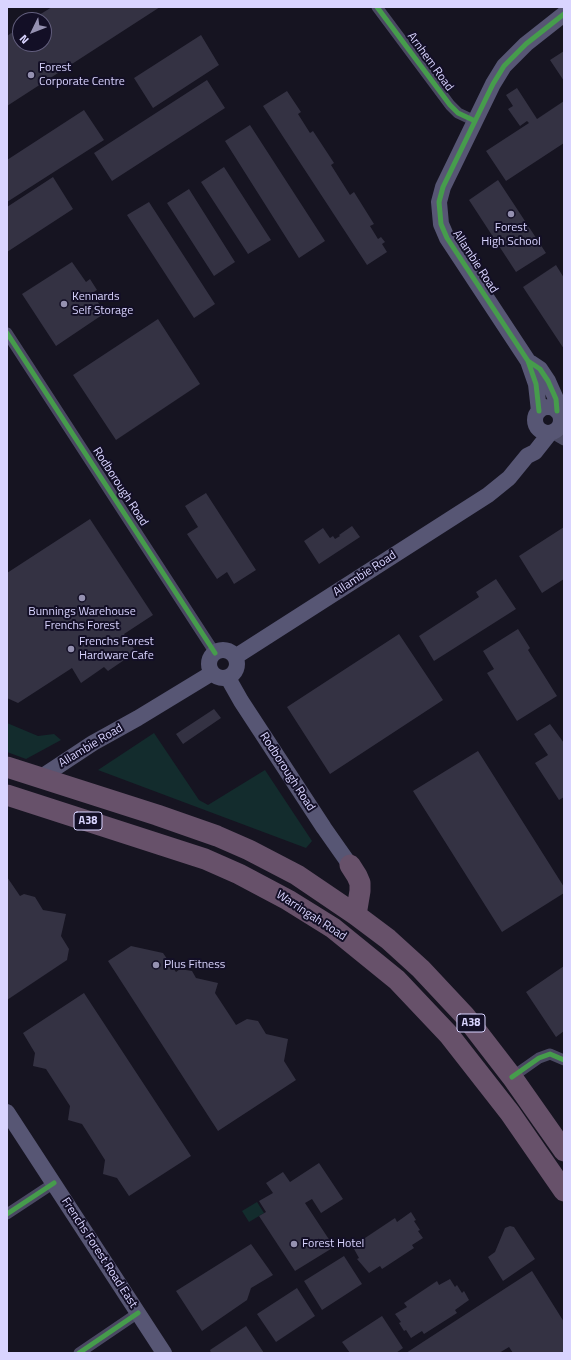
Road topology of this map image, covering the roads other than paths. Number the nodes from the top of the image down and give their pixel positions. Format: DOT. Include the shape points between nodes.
graph roads {
  1 [pos="377,7"];
  2 [pos="564,14"];
  3 [pos="475,121"];
  4 [pos="7,333"];
  5 [pos="528,361"];
  6 [pos="560,414"];
  7 [pos="548,429"];
  8 [pos="215,653"];
  9 [pos="235,657"];
  10 [pos="212,673"];
  11 [pos="228,678"];
  12 [pos="7,767"];
  13 [pos="40,778"];
  14 [pos="8,799"];
  15 [pos="350,865"];
  16 [pos="356,915"];
  17 [pos="564,1060"];
  18 [pos="512,1077"];
  19 [pos="7,1112"];
  20 [pos="564,1151"];
  21 [pos="54,1183"];
  22 [pos="564,1191"];
  23 [pos="7,1214"];
  24 [pos="138,1313"];
  25 [pos="79,1353"];
  26 [pos="164,1353"];
  1 -- 3 [label="street, Arnhem Road" via="450,105 458,113"];
  2 -- 3 [label="main road, Allambie Road" via="510,59 499,74"];
  3 -- 5 [label="main road, Allambie Road" via="440,193 441,224 447,238"];
  4 -- 8 [label="street, Rodborough Road"];
  5 -- 6 [label="main road, Allambie Road" via="540,369 548,381"];
  5 -- 7 [label="main road, Allambie Road"];
  6 -- 7 [label="main road" via="560,426"];
  6 -- 7 [label="main road" via="546,407"];
  7 -- 9 [label="main road, Allambie Road" via="535,452 527,456 509,478 488,495"];
  8 -- 9 [label="main road" via="228,651"];
  8 -- 10 [label="main road" via="209,664"];
  9 -- 11 [label="main road" via="236,669"];
  10 -- 11 [label="main road" via="219,678"];
  10 -- 13 [label="main road, Allambie Road" via="93,743"];
  11 -- 15 [label="main road, Rodborough Road"];
  12 -- 13 [label="highway, A38"];
  13 -- 14 [label="highway, Allambie Road"];
  13 -- 16 [label="highway, A38" via="158,815 249,850 297,875"];
  14 -- 22 [label="highway, Warringah Road / A38" via="205,859 288,900 333,928 397,980 449,1035 510,1112"];
  15 -- 16 [label="highway" via="360,883"];
  16 -- 18 [label="highway, A38" via="421,969 465,1016"];
  17 -- 18 [label="street" via="550,1054 539,1058"];
  18 -- 20 [label="highway, A38"];
  19 -- 21 [label="main road, Frenchs Forest Road East"];
  21 -- 23 [label="street"];
  21 -- 24 [label="main road, Frenchs Forest Road East"];
  24 -- 25 [label="street"];
  24 -- 26 [label="main road, Frenchs Forest Road East"];
}
